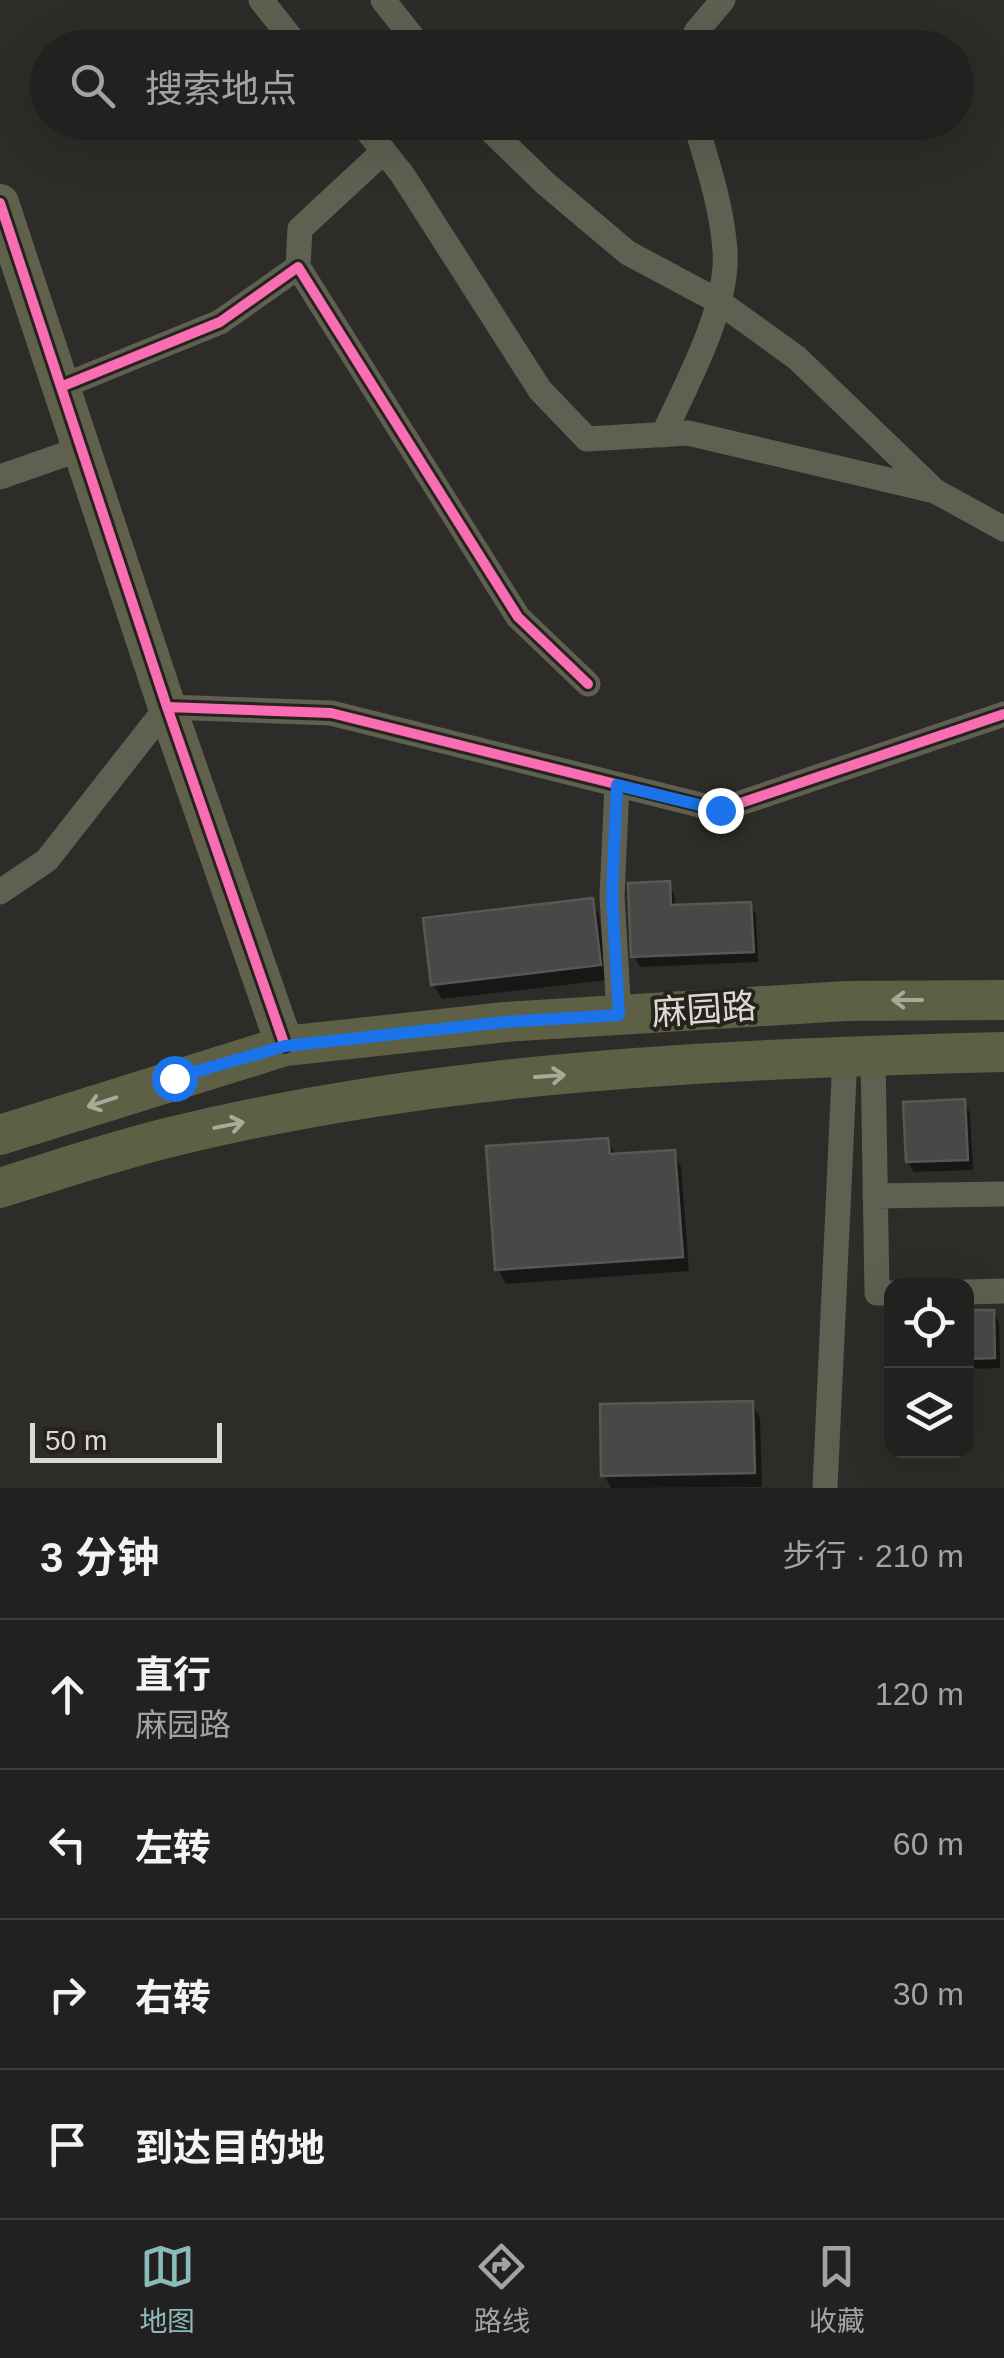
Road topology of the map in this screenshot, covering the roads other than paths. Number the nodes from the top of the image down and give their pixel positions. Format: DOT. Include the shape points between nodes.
graph roads {
  1 [pos="261,0"];
  2 [pos="383,0"];
  3 [pos="723,0"];
  4 [pos="285,30"];
  5 [pos="407,30"];
  6 [pos="698,30"];
  7 [pos="374,140"];
  8 [pos="501,140"];
  9 [pos="701,140"];
  10 [pos="384,152"];
  11 [pos="0,204"];
  12 [pos="298,268"];
  13 [pos="718,301"];
  14 [pos="63,386"];
  15 [pos="663,435"];
  16 [pos="83,448"];
  17 [pos="0,477"];
  18 [pos="935,491"];
  19 [pos="1004,529"];
  20 [pos="588,684"];
  21 [pos="167,707"];
  22 [pos="1004,714"];
  23 [pos="617,785"];
  24 [pos="0,892"];
  25 [pos="1004,1000"];
  26 [pos="619,1015"];
  27 [pos="285,1046"];
  28 [pos="1004,1052"];
  29 [pos="859,1056"];
  30 [pos="0,1136"];
  31 [pos="0,1188"];
  32 [pos="1004,1194"];
  33 [pos="876,1196"];
  34 [pos="1004,1291"];
  35 [pos="974,1292"];
  36 [pos="884,1293"];
  37 [pos="825,1488"];
  1 -- 4 [label="street"];
  2 -- 5 [label="street"];
  3 -- 6 [label="street"];
  7 -- 10 [label="street"];
  8 -- 13 [label="street" via="628,253"];
  9 -- 13 [label="street" via="726,256"];
  10 -- 12 [label="street" via="300,228"];
  10 -- 15 [label="street" via="540,390 587,439"];
  11 -- 14 [label="street"];
  12 -- 14 [label="street" via="220,322"];
  12 -- 20 [label="street" via="518,616"];
  13 -- 15 [label="street"];
  13 -- 18 [label="street" via="796,358"];
  14 -- 16 [label="street"];
  15 -- 18 [label="street" via="688,433"];
  16 -- 17 [label="street"];
  16 -- 21 [label="street"];
  18 -- 19 [label="street"];
  21 -- 23 [label="street" via="331,714"];
  21 -- 24 [label="street" via="47,860"];
  21 -- 27 [label="street"];
  22 -- 23 [label="street" via="720,810"];
  23 -- 26 [label="street" via="612,896"];
  25 -- 26 [label="main road, 麻园路, one-way" via="846,1001"];
  26 -- 27 [label="main road, 麻园路"];
  27 -- 30 [label="main road, 麻园路, one-way"];
  28 -- 29 [label="main road, 麻园路"];
  31 -- 29 [label="main road, 麻园路, one-way" via="174,1136 374,1098 504,1079"];
  29 -- 33 [label="street"];
  29 -- 37 [label="street"];
  32 -- 33 [label="street"];
  33 -- 36 [label="street" via="877,1293"];
  34 -- 35 [label="street"];
}
